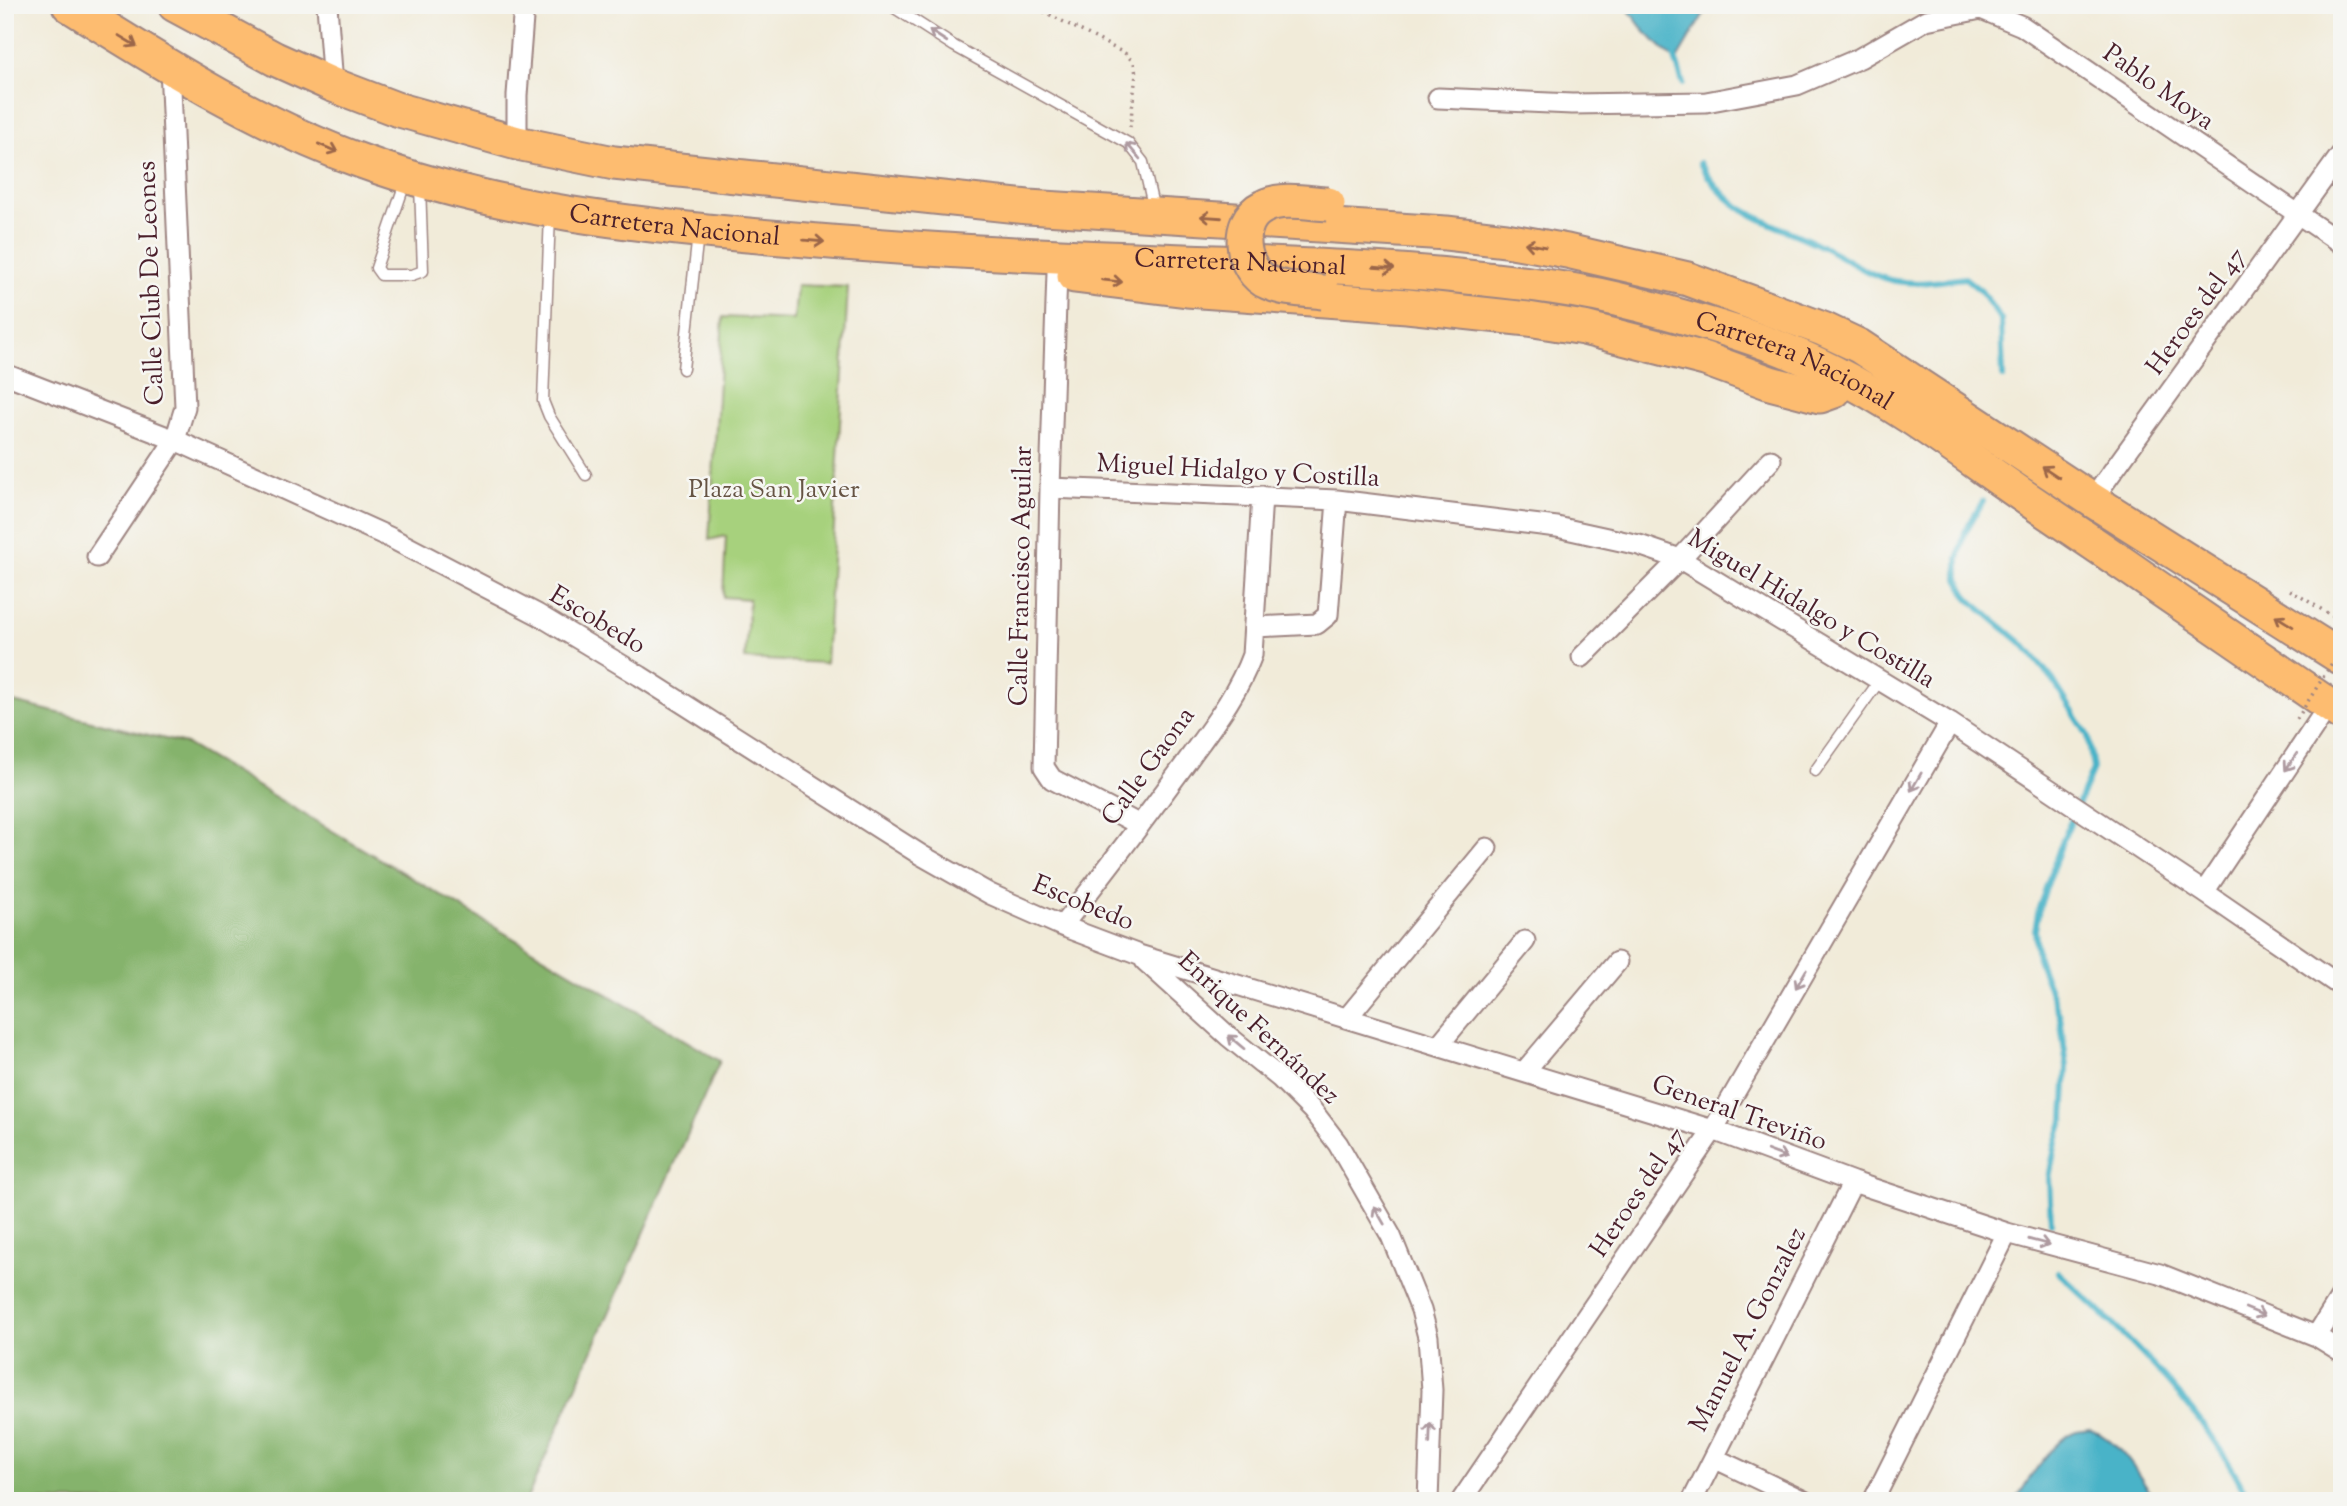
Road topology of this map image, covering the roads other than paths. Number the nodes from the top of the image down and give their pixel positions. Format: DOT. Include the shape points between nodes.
graph roads {
  1 [pos="69,5"];
  2 [pos="175,5"];
  3 [pos="327,5"];
  4 [pos="524,5"];
  5 [pos="890,5"];
  6 [pos="170,66"];
  7 [pos="333,85"];
  8 [pos="1438,98"];
  9 [pos="517,143"];
  10 [pos="2342,153"];
  11 [pos="414,179"];
  12 [pos="550,210"];
  13 [pos="1155,214"];
  14 [pos="2298,217"];
  15 [pos="699,231"];
  16 [pos="2342,244"];
  17 [pos="1024,255"];
  18 [pos="1057,272"];
  19 [pos="683,369"];
  20 [pos="5,374"];
  21 [pos="1834,391"];
  22 [pos="1886,400"];
  23 [pos="1979,423"];
  24 [pos="175,440"];
  25 [pos="1771,460"];
  26 [pos="586,475"];
  27 [pos="1050,488"];
  28 [pos="1262,496"];
  29 [pos="2092,499"];
  30 [pos="1337,500"];
  31 [pos="97,557"];
  32 [pos="1680,559"];
  33 [pos="1255,627"];
  34 [pos="1582,657"];
  35 [pos="2342,658"];
  36 [pos="1880,680"];
  37 [pos="2335,709"];
  38 [pos="1950,723"];
  39 [pos="1815,771"];
  40 [pos="1140,825"];
  41 [pos="1487,848"];
  42 [pos="2204,892"];
  43 [pos="1062,926"];
  44 [pos="1525,941"];
  45 [pos="1139,956"];
  46 [pos="1617,962"];
  47 [pos="2342,987"];
  48 [pos="1347,1018"];
  49 [pos="1438,1046"];
  50 [pos="1524,1072"];
  51 [pos="1713,1130"];
  52 [pos="1853,1182"];
  53 [pos="2007,1233"];
  54 [pos="2342,1295"];
  55 [pos="2316,1336"];
  56 [pos="2342,1352"];
  57 [pos="1714,1458"];
  58 [pos="1428,1501"];
  59 [pos="1461,1501"];
  60 [pos="1692,1501"];
  61 [pos="1804,1501"];
  62 [pos="1873,1501"];
  1 -- 6 [label="highway, Carretera Nacional, one-way"];
  2 -- 7 [label="highway, Carretera Nacional"];
  3 -- 7 [label="street"];
  4 -- 9 [label="street"];
  13 -- 5 [label="lane, one-way" via="1143,162 1128,143"];
  6 -- 11 [label="highway, Carretera Nacional, one-way" via="312,141"];
  6 -- 24 [label="street, Calle Club De Leones" via="186,392"];
  7 -- 9 [label="highway, Carretera Nacional" via="407,113"];
  8 -- 14 [label="street, Pablo Moya" via="1572,104 1706,102 1797,85 1860,58 1926,20 1981,9 2022,26"];
  9 -- 13 [label="highway, Carretera Nacional" via="704,175 1028,207"];
  10 -- 14 [label="street, Heroes del 47"];
  11 -- 11 [label="lane" via="423,271 381,275 376,268"];
  11 -- 12 [label="highway, Carretera Nacional"];
  12 -- 15 [label="highway, Carretera Nacional"];
  12 -- 26 [label="lane" via="543,401"];
  23 -- 13 [label="highway, Carretera Nacional, one-way" via="1859,346 1688,279 1567,251 1446,233"];
  14 -- 16 [label="street, Pablo Moya"];
  14 -- 29 [label="street, Heroes del 47"];
  15 -- 17 [label="highway, Carretera Nacional, one-way"];
  15 -- 19 [label="lane"];
  17 -- 18 [label="highway"];
  17 -- 22 [label="highway, Carretera Nacional, one-way" via="1385,268 1561,288 1728,330 1830,370"];
  18 -- 21 [label="highway, one-way" via="1187,290 1528,319 1584,328 1705,359 1820,396"];
  18 -- 27 [label="street, Calle Francisco Aguilar"];
  20 -- 24 [label="street, Escobedo"];
  21 -- 22 [label="highway"];
  21 -- 23 [label="highway, bridge" via="1694,345 1563,312 1434,296 1283,287 1251,270 1245,230 1253,214 1281,201 1474,214 1544,224 1654,250 1732,272 1869,330 1959,388"];
  22 -- 37 [label="highway, Carretera Nacional"];
  29 -- 23 [label="highway, Carretera Nacional, one-way"];
  24 -- 31 [label="street, Calle Club De Leones"];
  24 -- 43 [label="street, Escobedo" via="389,537 537,614 921,855 990,894"];
  25 -- 32 [label="street"];
  27 -- 28 [label="street, Miguel Hidalgo y Costilla"];
  27 -- 40 [label="street, Calle Francisco Aguilar" via="1045,766 1052,779"];
  28 -- 30 [label="street, Miguel Hidalgo y Costilla"];
  28 -- 33 [label="street, Calle Gaona"];
  35 -- 29 [label="highway, Carretera Nacional, one-way"];
  30 -- 32 [label="street, Miguel Hidalgo y Costilla" via="1557,527"];
  30 -- 33 [label="street" via="1328,615 1317,624"];
  32 -- 34 [label="street"];
  32 -- 36 [label="street, Miguel Hidalgo y Costilla"];
  33 -- 40 [label="street, Calle Gaona" via="1252,655 1230,702"];
  36 -- 38 [label="street, Miguel Hidalgo y Costilla"];
  36 -- 39 [label="lane"];
  37 -- 42 [label="street, one-way"];
  38 -- 42 [label="street, Miguel Hidalgo y Costilla"];
  38 -- 51 [label="street, Heroes del 47, one-way"];
  40 -- 43 [label="street, Calle Gaona"];
  41 -- 48 [label="street"];
  42 -- 47 [label="street, Miguel Hidalgo y Costilla"];
  43 -- 45 [label="street, Escobedo"];
  44 -- 49 [label="street"];
  45 -- 48 [label="street, General Treviño"];
  58 -- 45 [label="street, Enrique Fernández, one-way" via="1429,1349 1421,1310 1391,1236 1338,1144 1312,1110"];
  46 -- 50 [label="street"];
  48 -- 49 [label="street, General Treviño"];
  49 -- 50 [label="street, General Treviño"];
  50 -- 51 [label="street, General Treviño"];
  51 -- 52 [label="street, General Treviño, one-way"];
  51 -- 59 [label="street, Heroes del 47"];
  52 -- 53 [label="street, General Treviño"];
  52 -- 57 [label="street, Manuel A. Gonzalez"];
  53 -- 55 [label="street, General Treviño, one-way" via="2160,1274"];
  53 -- 62 [label="street"];
  54 -- 55 [label="street"];
  55 -- 56 [label="street, General Treviño"];
  57 -- 60 [label="street, Manuel A. Gonzalez"];
  57 -- 61 [label="street"];
}
